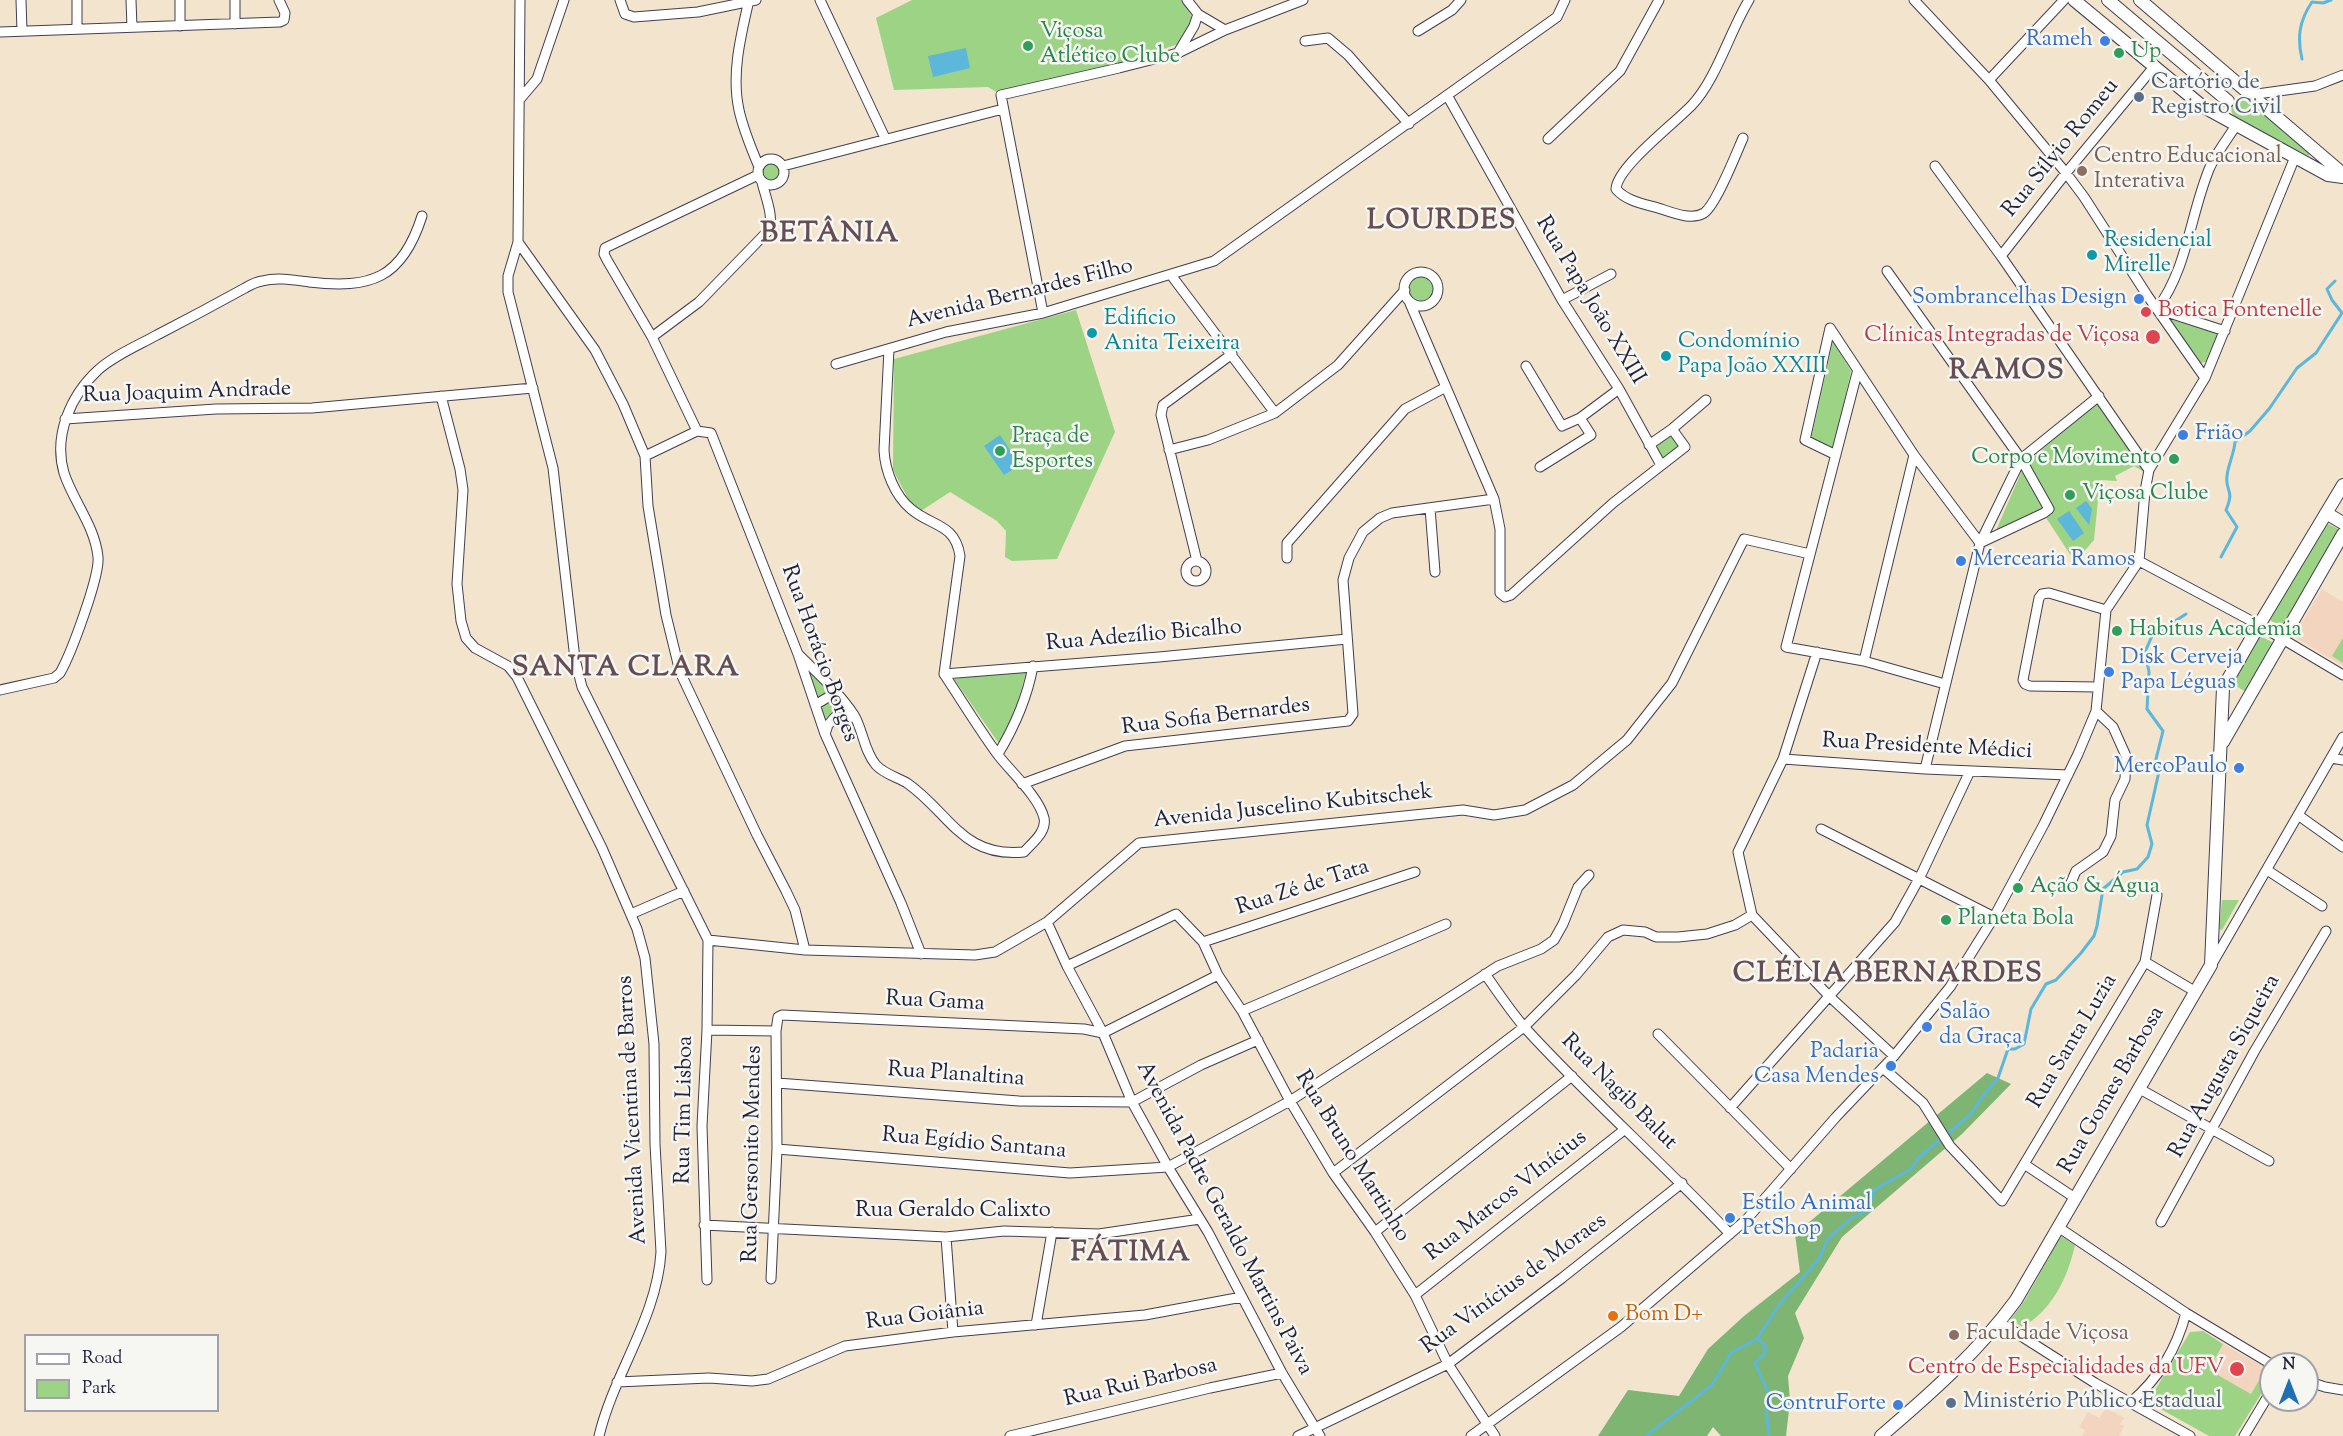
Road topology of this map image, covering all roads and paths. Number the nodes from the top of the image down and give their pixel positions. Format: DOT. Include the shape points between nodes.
graph roads {
  1 [pos="21,0"];
  2 [pos="77,0"];
  3 [pos="131,0"];
  4 [pos="180,0"];
  5 [pos="235,0"];
  6 [pos="279,0"];
  7 [pos="520,0"];
  8 [pos="564,0"];
  9 [pos="620,0"];
  10 [pos="751,0"];
  11 [pos="820,0"];
  12 [pos="1187,0"];
  13 [pos="1303,0"];
  14 [pos="1461,0"];
  15 [pos="1565,0"];
  16 [pos="1659,0"];
  17 [pos="1749,0"];
  18 [pos="1914,0"];
  19 [pos="2064,0"];
  20 [pos="2074,0"];
  21 [pos="2108,0"];
  22 [pos="2145,2"];
  23 [pos="1198,14"];
  24 [pos="236,24"];
  25 [pos="180,26"];
  26 [pos="132,27"];
  27 [pos="77,29"];
  28 [pos="1225,30"];
  29 [pos="22,31"];
  30 [pos="0,32"];
  31 [pos="1418,32"];
  32 [pos="1305,41"];
  33 [pos="1178,53"];
  34 [pos="2154,68"];
  35 [pos="2343,75"];
  36 [pos="1989,80"];
  37 [pos="1447,95"];
  38 [pos="2250,95"];
  39 [pos="520,99"];
  40 [pos="2228,101"];
  41 [pos="1003,109"];
  42 [pos="2234,122"];
  43 [pos="1409,124"];
  44 [pos="885,138"];
  45 [pos="1743,138"];
  46 [pos="1548,139"];
  47 [pos="2314,148"];
  48 [pos="2299,159"];
  49 [pos="783,166"];
  50 [pos="1935,166"];
  51 [pos="2066,173"];
  52 [pos="760,174"];
  53 [pos="2343,175"];
  54 [pos="422,216"];
  55 [pos="518,242"];
  56 [pos="2001,256"];
  57 [pos="1887,271"];
  58 [pos="1611,274"];
  59 [pos="1171,275"];
  60 [pos="1405,290"];
  61 [pos="1562,300"];
  62 [pos="1410,301"];
  63 [pos="2157,309"];
  64 [pos="1043,313"];
  65 [pos="2225,331"];
  66 [pos="652,337"];
  67 [pos="889,349"];
  68 [pos="1232,354"];
  69 [pos="836,364"];
  70 [pos="1526,366"];
  71 [pos="1857,373"];
  72 [pos="2205,378"];
  73 [pos="1446,387"];
  74 [pos="533,388"];
  75 [pos="1619,389"];
  76 [pos="441,396"];
  77 [pos="2099,396"];
  78 [pos="1706,400"];
  79 [pos="1275,413"];
  80 [pos="1580,417"];
  81 [pos="64,419"];
  82 [pos="1672,429"];
  83 [pos="698,431"];
  84 [pos="1649,445"];
  85 [pos="1169,450"];
  86 [pos="1914,455"];
  87 [pos="645,456"];
  88 [pos="1836,456"];
  89 [pos="2021,459"];
  90 [pos="1661,465"];
  91 [pos="1540,467"];
  92 [pos="2150,470"];
  93 [pos="2343,484"];
  94 [pos="1494,499"];
  95 [pos="1430,508"];
  96 [pos="2326,513"];
  97 [pos="2343,523"];
  98 [pos="2343,534"];
  99 [pos="1980,543"];
  100 [pos="1810,554"];
  101 [pos="1287,558"];
  102 [pos="1197,561"];
  103 [pos="2139,561"];
  104 [pos="1435,572"];
  105 [pos="2106,610"];
  106 [pos="2259,624"];
  107 [pos="1347,639"];
  108 [pos="2282,640"];
  109 [pos="1817,652"];
  110 [pos="798,654"];
  111 [pos="1864,661"];
  112 [pos="1033,666"];
  113 [pos="944,674"];
  114 [pos="2343,675"];
  115 [pos="1946,684"];
  116 [pos="2098,687"];
  117 [pos="2223,688"];
  118 [pos="0,690"];
  119 [pos="835,693"];
  120 [pos="2247,700"];
  121 [pos="815,705"];
  122 [pos="2096,711"];
  123 [pos="855,717"];
  124 [pos="825,734"];
  125 [pos="2343,737"];
  126 [pos="2222,742"];
  127 [pos="998,754"];
  128 [pos="2331,758"];
  129 [pos="1783,759"];
  130 [pos="2343,760"];
  131 [pos="1925,769"];
  132 [pos="1970,771"];
  133 [pos="2068,775"];
  134 [pos="1023,784"];
  135 [pos="2298,815"];
  136 [pos="1821,829"];
  137 [pos="2343,848"];
  138 [pos="2267,870"];
  139 [pos="1415,872"];
  140 [pos="1589,875"];
  141 [pos="1920,877"];
  142 [pos="2070,885"];
  143 [pos="684,891"];
  144 [pos="2157,895"];
  145 [pos="2322,906"];
  146 [pos="631,914"];
  147 [pos="1752,915"];
  148 [pos="1995,917"];
  149 [pos="1047,922"];
  150 [pos="1446,924"];
  151 [pos="2326,931"];
  152 [pos="708,940"];
  153 [pos="1203,942"];
  154 [pos="805,950"];
  155 [pos="921,954"];
  156 [pos="2145,962"];
  157 [pos="2211,965"];
  158 [pos="1067,966"];
  159 [pos="1485,974"];
  160 [pos="1218,975"];
  161 [pos="2196,992"];
  162 [pos="1830,997"];
  163 [pos="1242,1011"];
  164 [pos="1524,1027"];
  165 [pos="707,1030"];
  166 [pos="776,1031"];
  167 [pos="1103,1033"];
  168 [pos="1658,1034"];
  169 [pos="1258,1040"];
  170 [pos="1894,1056"];
  171 [pos="1883,1068"];
  172 [pos="1572,1076"];
  173 [pos="777,1083"];
  174 [pos="2138,1088"];
  175 [pos="1290,1101"];
  176 [pos="1132,1102"];
  177 [pos="1730,1108"];
  178 [pos="1624,1130"];
  179 [pos="2213,1130"];
  180 [pos="777,1149"];
  181 [pos="2269,1161"];
  182 [pos="2024,1164"];
  183 [pos="1168,1167"];
  184 [pos="1791,1169"];
  185 [pos="1333,1173"];
  186 [pos="1682,1183"];
  187 [pos="2075,1198"];
  188 [pos="1200,1220"];
  189 [pos="2161,1222"];
  190 [pos="704,1225"];
  191 [pos="772,1227"];
  192 [pos="2058,1227"];
  193 [pos="1052,1232"];
  194 [pos="1375,1232"];
  195 [pos="1730,1234"];
  196 [pos="946,1237"];
  197 [pos="771,1279"];
  198 [pos="707,1280"];
  199 [pos="1415,1295"];
  200 [pos="1242,1298"];
  201 [pos="2186,1313"];
  202 [pos="2000,1322"];
  203 [pos="1036,1325"];
  204 [pos="953,1332"];
  205 [pos="2259,1357"];
  206 [pos="1448,1364"];
  207 [pos="1282,1373"];
  208 [pos="617,1382"];
  209 [pos="2319,1385"];
  210 [pos="2343,1390"];
  211 [pos="2130,1403"];
  212 [pos="2259,1411"];
  213 [pos="1488,1424"];
  214 [pos="1314,1427"];
  215 [pos="599,1436"];
  216 [pos="1010,1436"];
  217 [pos="1298,1436"];
  218 [pos="1320,1436"];
  219 [pos="1471,1436"];
  220 [pos="1495,1436"];
  221 [pos="1881,1436"];
  222 [pos="2190,1436"];
  223 [pos="2244,1436"];
  1 -- 29 [label="street"];
  2 -- 27 [label="street"];
  3 -- 26 [label="street"];
  4 -- 25 [label="street"];
  5 -- 24 [label="street"];
  6 -- 24 [label="street" via="284,20"];
  7 -- 39 [label="street"];
  8 -- 39 [label="street" via="537,79"];
  9 -- 10 [label="street" via="625,14 634,18 698,12"];
  10 -- 52 [label="street" via="736,67 736,87 738,109"];
  11 -- 44 [label="street"];
  12 -- 23 [label="street"];
  13 -- 28 [label="street"];
  14 -- 31 [label="street"];
  15 -- 37 [label="street, Avenida Bernardes Filho" via="1557,17"];
  16 -- 46 [label="street" via="1620,70"];
  17 -- 45 [label="street" via="1693,103 1616,181 1616,189 1621,195 1675,213 1703,213 1715,197"];
  18 -- 36 [label="street"];
  19 -- 36 [label="street"];
  20 -- 34 [label="street"];
  21 -- 40 [label="street"];
  22 -- 38 [label="street"];
  23 -- 28 [label="street"];
  23 -- 33 [label="street"];
  24 -- 25 [label="street"];
  25 -- 26 [label="street"];
  26 -- 27 [label="street"];
  27 -- 29 [label="street"];
  28 -- 33 [label="street"];
  29 -- 30 [label="street"];
  32 -- 43 [label="street" via="1328,38 1348,54"];
  33 -- 41 [label="street" via="1001,95"];
  34 -- 42 [label="street" via="2202,106"];
  34 -- 51 [label="street, Rua Sílvio Romeu"];
  35 -- 38 [label="street" via="2315,86"];
  36 -- 51 [label="street"];
  37 -- 43 [label="street, Avenida Bernardes Filho"];
  37 -- 61 [label="street, Rua Papa João XXIII"];
  38 -- 40 [label="street" via="2235,94"];
  38 -- 47 [label="street"];
  39 -- 55 [label="street"];
  40 -- 42 [label="street" via="2226,112"];
  41 -- 44 [label="street"];
  41 -- 64 [label="street"];
  42 -- 48 [label="street"];
  42 -- 63 [label="street" via="2211,167 2177,275"];
  43 -- 59 [label="street, Avenida Bernardes Filho" via="1214,261"];
  44 -- 49 [label="street"];
  47 -- 48 [label="street" via="2312,160"];
  47 -- 53 [label="street"];
  48 -- 53 [label="street" via="2328,175"];
  48 -- 65 [label="street"];
  49 -- 52 [label="street" via="773,159 765,161"];
  49 -- 52 [label="street" via="785,174 778,184 770,185"];
  50 -- 56 [label="street"];
  51 -- 56 [label="street, Rua Sílvio Romeu"];
  51 -- 63 [label="street"];
  52 -- 66 [label="street" via="771,225 768,231 699,302"];
  52 -- 66 [label="street" via="605,249 604,254"];
  54 -- 81 [label="street" via="407,253 371,281 352,285 263,280 245,288 98,370"];
  55 -- 74 [label="street" via="508,276 508,292"];
  55 -- 87 [label="street" via="595,350"];
  56 -- 77 [label="street"];
  57 -- 89 [label="street"];
  58 -- 61 [label="street"];
  59 -- 64 [label="street, Avenida Bernardes Filho"];
  59 -- 68 [label="street"];
  60 -- 62 [label="street"];
  60 -- 62 [label="street" via="1408,279 1417,273 1429,274 1437,282 1438,294 1431,303 1420,306"];
  60 -- 79 [label="street" via="1338,365"];
  61 -- 75 [label="street, Rua Papa João XXIII"];
  62 -- 73 [label="street"];
  63 -- 65 [label="street"];
  63 -- 72 [label="street"];
  64 -- 67 [label="street, Avenida Bernardes Filho" via="946,332"];
  65 -- 72 [label="street"];
  66 -- 83 [label="street"];
  67 -- 69 [label="street, Avenida Bernardes Filho"];
  67 -- 113 [label="street" via="885,467 911,509 950,531 958,543 960,556"];
  68 -- 79 [label="street"];
  68 -- 85 [label="street" via="1163,405 1161,414"];
  70 -- 80 [label="street" via="1562,426"];
  71 -- 86 [label="street"];
  71 -- 88 [label="street"];
  71 -- 88 [label="street" via="1830,328 1805,440"];
  72 -- 92 [label="street"];
  73 -- 94 [label="street"];
  73 -- 101 [label="street" via="1405,409 1287,543"];
  74 -- 76 [label="street, Rua Joaquim Andrade"];
  74 -- 143 [label="street" via="553,468 574,659 582,687"];
  75 -- 80 [label="street"];
  75 -- 84 [label="street, Rua Papa João XXIII"];
  76 -- 81 [label="street, Rua Joaquim Andrade" via="312,408 216,409"];
  76 -- 146 [label="street, Avenida Vicentina de Barros" via="463,490 457,585 466,638 475,648 508,666 517,677"];
  77 -- 89 [label="street"];
  77 -- 92 [label="street"];
  78 -- 82 [label="street"];
  79 -- 85 [label="street" via="1208,440"];
  80 -- 91 [label="street" via="1592,435"];
  81 -- 118 [label="street, Rua Joaquim Andrade" via="64,472 96,543 97,576 60,672 54,678"];
  82 -- 84 [label="street"];
  82 -- 90 [label="street" via="1685,447"];
  83 -- 87 [label="street"];
  83 -- 110 [label="street, Rua Horácio Borges" via="707,431 714,439"];
  84 -- 90 [label="street, Rua Papa João XXIII"];
  85 -- 102 [label="street"];
  86 -- 99 [label="street"];
  86 -- 111 [label="street"];
  87 -- 154 [label="street" via="648,506 680,672 795,910"];
  88 -- 100 [label="street"];
  89 -- 99 [label="street"];
  89 -- 99 [label="street" via="2050,510"];
  90 -- 94 [label="street" via="1504,597 1500,593 1500,529"];
  92 -- 103 [label="street"];
  93 -- 96 [label="street"];
  94 -- 95 [label="street"];
  95 -- 104 [label="street"];
  95 -- 107 [label="street" via="1392,513 1363,532 1343,580"];
  96 -- 97 [label="street"];
  96 -- 106 [label="street"];
  98 -- 108 [label="street"];
  99 -- 115 [label="street"];
  100 -- 109 [label="street" via="1786,647"];
  100 -- 149 [label="street, Avenida Juscelino Kubitschek" via="1744,539 1672,683 1627,740 1572,785 1525,810 1494,815 1462,810 1139,843"];
  103 -- 105 [label="street"];
  103 -- 106 [label="street"];
  105 -- 116 [label="street"];
  105 -- 116 [label="street" via="2042,594 2024,680 2030,686"];
  106 -- 108 [label="street"];
  106 -- 117 [label="street"];
  107 -- 112 [label="street, Rua Adezílio Bicalho"];
  107 -- 134 [label="street, Rua Sofia Bernardes" via="1353,714 1348,721 1125,746"];
  108 -- 114 [label="street"];
  108 -- 120 [label="street"];
  109 -- 111 [label="street"];
  109 -- 129 [label="street"];
  110 -- 119 [label="street"];
  110 -- 121 [label="street, Rua Horácio Borges"];
  111 -- 115 [label="street"];
  112 -- 113 [label="street, Rua Adezílio Bicalho"];
  112 -- 127 [label="street" via="1017,722"];
  113 -- 127 [label="street"];
  115 -- 131 [label="street"];
  116 -- 122 [label="street"];
  117 -- 120 [label="street"];
  117 -- 126 [label="street"];
  119 -- 121 [label="street"];
  119 -- 123 [label="street"];
  120 -- 126 [label="street"];
  121 -- 124 [label="street, Rua Horácio Borges"];
  122 -- 133 [label="street"];
  122 -- 142 [label="street" via="2114,727 2126,756 2125,779 2115,800 2111,836 2103,852 2076,871"];
  123 -- 124 [label="street" via="835,717"];
  123 -- 134 [label="street" via="881,770 907,783 960,834 986,849 1003,854 1024,852 1044,828 1044,818"];
  124 -- 155 [label="street, Rua Horácio Borges"];
  125 -- 128 [label="street, Rua Gomes Barbosa"];
  126 -- 157 [label="street"];
  127 -- 134 [label="street"];
  128 -- 130 [label="street"];
  128 -- 135 [label="street, Rua Gomes Barbosa"];
  129 -- 131 [label="street, Rua Presidente Médici"];
  129 -- 147 [label="street" via="1738,852"];
  131 -- 132 [label="street, Rua Presidente Médici"];
  132 -- 133 [label="street, Rua Presidente Médici"];
  132 -- 141 [label="street"];
  133 -- 148 [label="street"];
  135 -- 137 [label="street"];
  135 -- 138 [label="street, Rua Gomes Barbosa"];
  136 -- 141 [label="street"];
  138 -- 145 [label="street"];
  138 -- 157 [label="street, Rua Gomes Barbosa"];
  139 -- 153 [label="street, Rua Zé de Tata"];
  140 -- 159 [label="street" via="1578,887 1554,940"];
  141 -- 148 [label="street"];
  141 -- 162 [label="street" via="1895,922"];
  143 -- 146 [label="street"];
  143 -- 152 [label="street"];
  144 -- 156 [label="street, Rua Santa Luzia"];
  146 -- 208 [label="street, Avenida Vicentina de Barros" via="645,958 650,992 661,1252 655,1295"];
  147 -- 162 [label="street"];
  147 -- 164 [label="street" via="1707,934 1678,938 1623,930 1608,938"];
  148 -- 170 [label="street" via="1950,987"];
  149 -- 155 [label="street, Avenida Juscelino Kubitschek" via="995,952 975,956"];
  149 -- 158 [label="street, Avenida Padre Geraldo Martins Paiva"];
  150 -- 163 [label="street"];
  151 -- 179 [label="street, Rua Augusta Siqueira"];
  152 -- 154 [label="street, Avenida Juscelino Kubitschek"];
  152 -- 165 [label="street, Rua Tim Lisboa"];
  153 -- 158 [label="street, Rua Bruno Martinho" via="1176,914"];
  153 -- 160 [label="street, Rua Bruno Martinho"];
  154 -- 155 [label="street, Avenida Juscelino Kubitschek"];
  156 -- 161 [label="street"];
  156 -- 182 [label="street, Rua Santa Luzia"];
  157 -- 161 [label="street, Rua Gomes Barbosa"];
  158 -- 167 [label="street, Avenida Padre Geraldo Martins Paiva"];
  159 -- 164 [label="street, Rua Nagib Balut"];
  159 -- 175 [label="street"];
  160 -- 163 [label="street, Rua Bruno Martinho"];
  160 -- 167 [label="street"];
  161 -- 174 [label="street, Rua Gomes Barbosa"];
  162 -- 170 [label="street"];
  162 -- 177 [label="street"];
  163 -- 169 [label="street, Rua Bruno Martinho"];
  164 -- 172 [label="street, Rua Nagib Balut"];
  164 -- 185 [label="street"];
  165 -- 166 [label="street"];
  165 -- 190 [label="street, Rua Tim Lisboa" via="702,1126"];
  166 -- 167 [label="street, Rua Gama" via="778,1017 782,1015"];
  166 -- 173 [label="street, Rua Gersonito Mendes"];
  167 -- 176 [label="street, Avenida Padre Geraldo Martins Paiva"];
  168 -- 177 [label="street"];
  169 -- 175 [label="street, Rua Bruno Martinho"];
  169 -- 176 [label="street"];
  170 -- 171 [label="street"];
  171 -- 182 [label="street, Rua Santa Luzia" via="1923,1103 1950,1146 2002,1201"];
  171 -- 184 [label="street"];
  172 -- 178 [label="street, Rua Nagib Balut"];
  172 -- 194 [label="street"];
  173 -- 176 [label="street, Rua Planaltina" via="1019,1101"];
  173 -- 180 [label="street, Rua Gersonito Mendes"];
  174 -- 179 [label="street"];
  174 -- 187 [label="street, Rua Gomes Barbosa"];
  175 -- 183 [label="street"];
  175 -- 185 [label="street, Rua Bruno Martinho"];
  176 -- 183 [label="street, Avenida Padre Geraldo Martins Paiva"];
  177 -- 184 [label="street"];
  178 -- 186 [label="street, Rua Nagib Balut"];
  178 -- 199 [label="street, Rua Marcos VInícius"];
  179 -- 181 [label="street"];
  179 -- 189 [label="street, Rua Augusta Siqueira"];
  180 -- 183 [label="street, Rua Egídio Santana" via="1070,1173"];
  180 -- 191 [label="street, Rua Gersonito Mendes"];
  182 -- 187 [label="street"];
  183 -- 188 [label="street, Avenida Padre Geraldo Martins Paiva"];
  184 -- 195 [label="street"];
  185 -- 194 [label="street, Rua Bruno Martinho"];
  186 -- 195 [label="street, Rua Nagib Balut"];
  186 -- 206 [label="street, Rua Vinícius de Moraes"];
  187 -- 192 [label="street, Rua Gomes Barbosa"];
  188 -- 193 [label="street, Rua Geraldo Calixto" via="1100,1234"];
  188 -- 200 [label="street, Avenida Padre Geraldo Martins Paiva"];
  190 -- 191 [label="street, Rua Geraldo Calixto"];
  190 -- 198 [label="street, Rua Tim Lisboa"];
  191 -- 196 [label="street, Rua Geraldo Calixto"];
  191 -- 197 [label="street, Rua Gersonito Mendes"];
  192 -- 201 [label="street"];
  192 -- 202 [label="street, Rua Gomes Barbosa"];
  193 -- 196 [label="street, Rua Geraldo Calixto" via="1004,1231"];
  193 -- 203 [label="street"];
  194 -- 199 [label="street, Rua Bruno Martinho"];
  195 -- 213 [label="street" via="1621,1327"];
  196 -- 204 [label="street"];
  199 -- 206 [label="street, Rua Bruno Martinho"];
  200 -- 203 [label="street, Rua Goiânia" via="1145,1315"];
  200 -- 207 [label="street, Avenida Padre Geraldo Martins Paiva"];
  201 -- 205 [label="street"];
  201 -- 211 [label="street" via="2166,1365"];
  202 -- 211 [label="street"];
  202 -- 221 [label="street, Rua Gomes Barbosa"];
  203 -- 204 [label="street, Rua Goiânia"];
  204 -- 208 [label="street, Rua Goiânia" via="845,1346 768,1379"];
  206 -- 213 [label="street, Rua Bruno Martinho"];
  206 -- 214 [label="street, Rua Vinícius de Moraes"];
  207 -- 214 [label="street, Avenida Padre Geraldo Martins Paiva"];
  207 -- 216 [label="street, Rua Rui Barbosa"];
  208 -- 215 [label="street, Avenida Vicentina de Barros"];
  209 -- 210 [label="street"];
  211 -- 222 [label="street"];
  212 -- 223 [label="street"];
  213 -- 219 [label="street"];
  213 -- 220 [label="street, Rua Bruno Martinho"];
  214 -- 217 [label="street, Rua Vinícius de Moraes"];
  214 -- 218 [label="street, Avenida Padre Geraldo Martins Paiva"];
}
